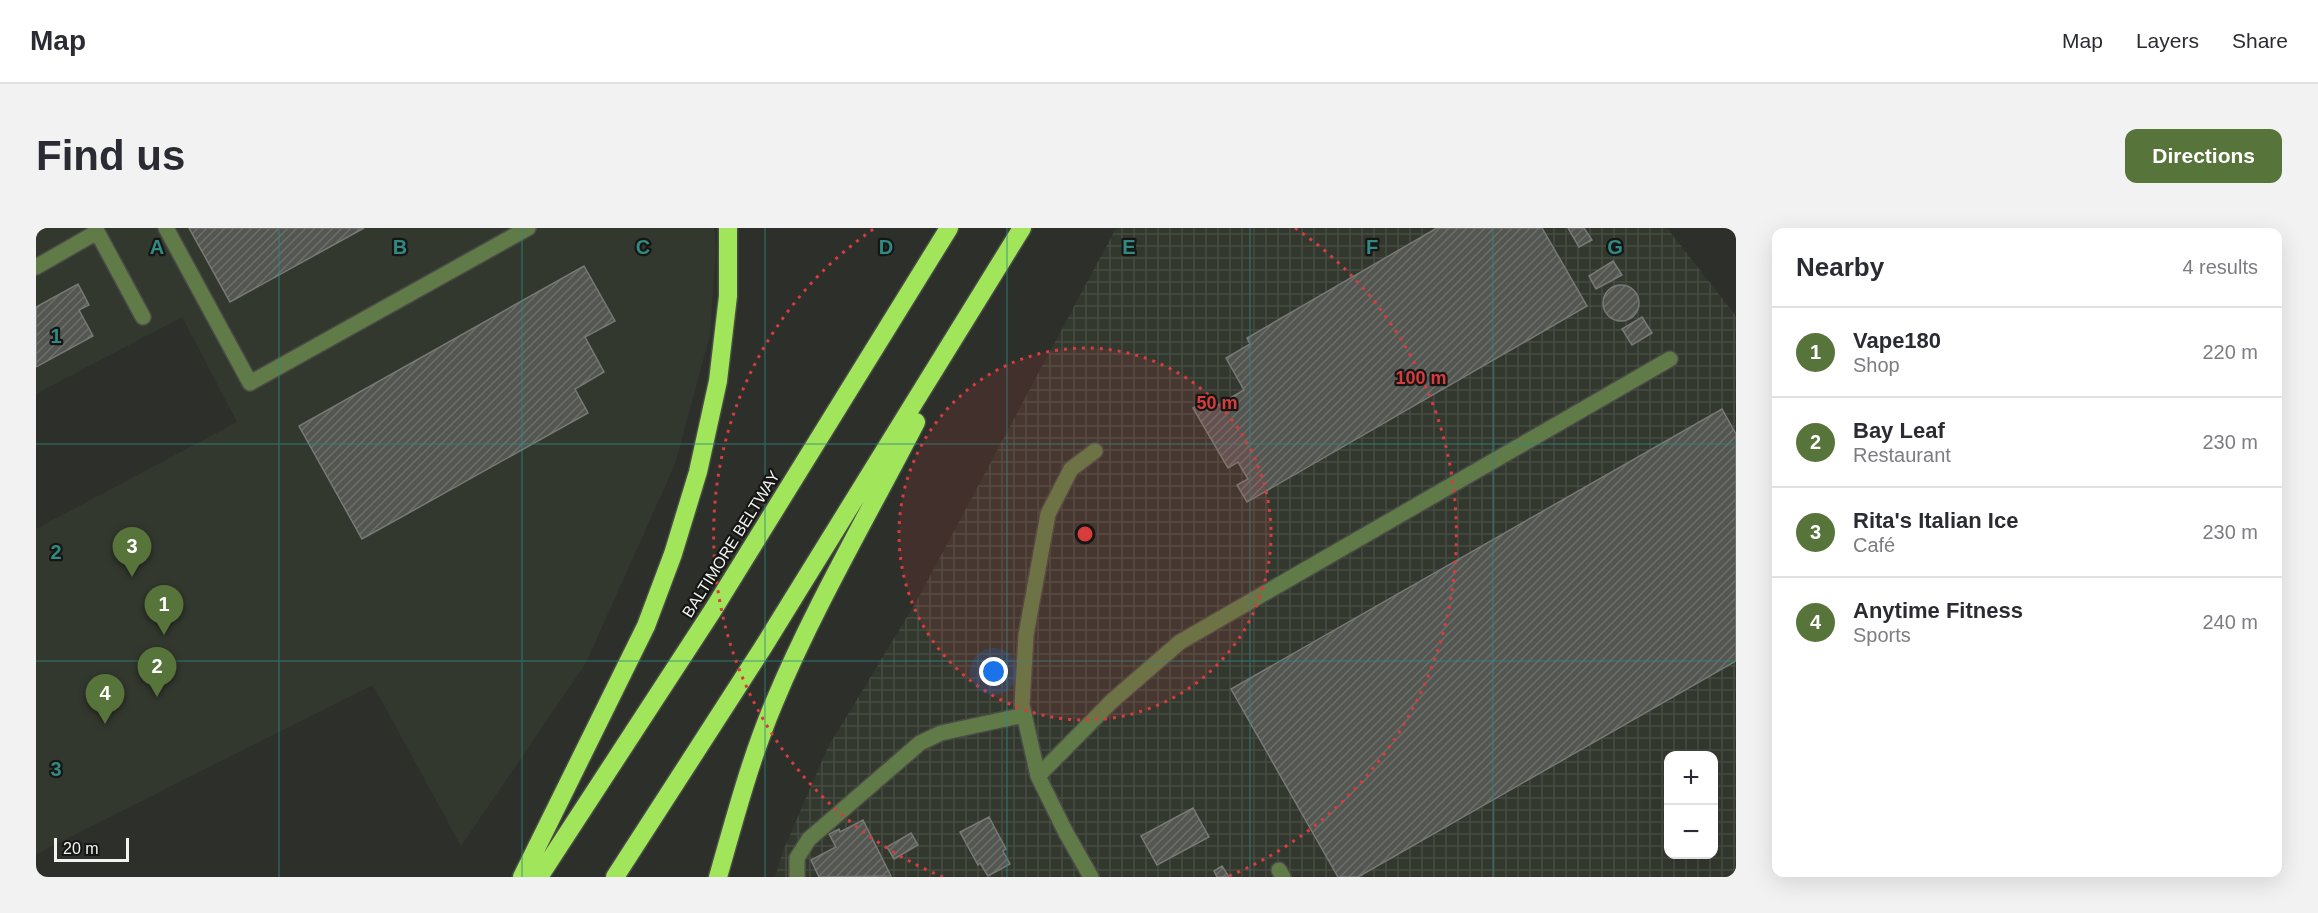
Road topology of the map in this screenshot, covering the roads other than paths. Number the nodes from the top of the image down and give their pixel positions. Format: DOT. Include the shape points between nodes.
graph roads {
  1 [pos="166,228"];
  2 [pos="528,228"];
  3 [pos="728,228"];
  4 [pos="949,228"];
  5 [pos="1022,228"];
  6 [pos="96,230"];
  7 [pos="36,267"];
  8 [pos="977,303"];
  9 [pos="143,317"];
  10 [pos="1670,359"];
  11 [pos="1095,451"];
  12 [pos="1024,715"];
  13 [pos="1038,776"];
  14 [pos="522,877"];
  15 [pos="539,877"];
  16 [pos="615,877"];
  17 [pos="718,877"];
  18 [pos="797,877"];
  19 [pos="1091,877"];
  1 -- 2 [label="street" via="250,383"];
  3 -- 14 [label="highway" via="728,296 718,381 698,472 674,554 646,626"];
  4 -- 15 [label="highway, BALTIMORE BELTWAY" via="713,610"];
  5 -- 8 [label="highway"];
  6 -- 7 [label="street"];
  6 -- 9 [label="street"];
  8 -- 16 [label="highway"];
  8 -- 17 [label="highway" via="774,703 747,774"];
  10 -- 13 [label="street" via="1180,642 1112,701"];
  11 -- 12 [label="street" via="1071,469 1048,514 1026,635"];
  12 -- 13 [label="street"];
  12 -- 18 [label="street" via="941,733 920,743 809,838 797,858"];
  13 -- 19 [label="street"];
}
